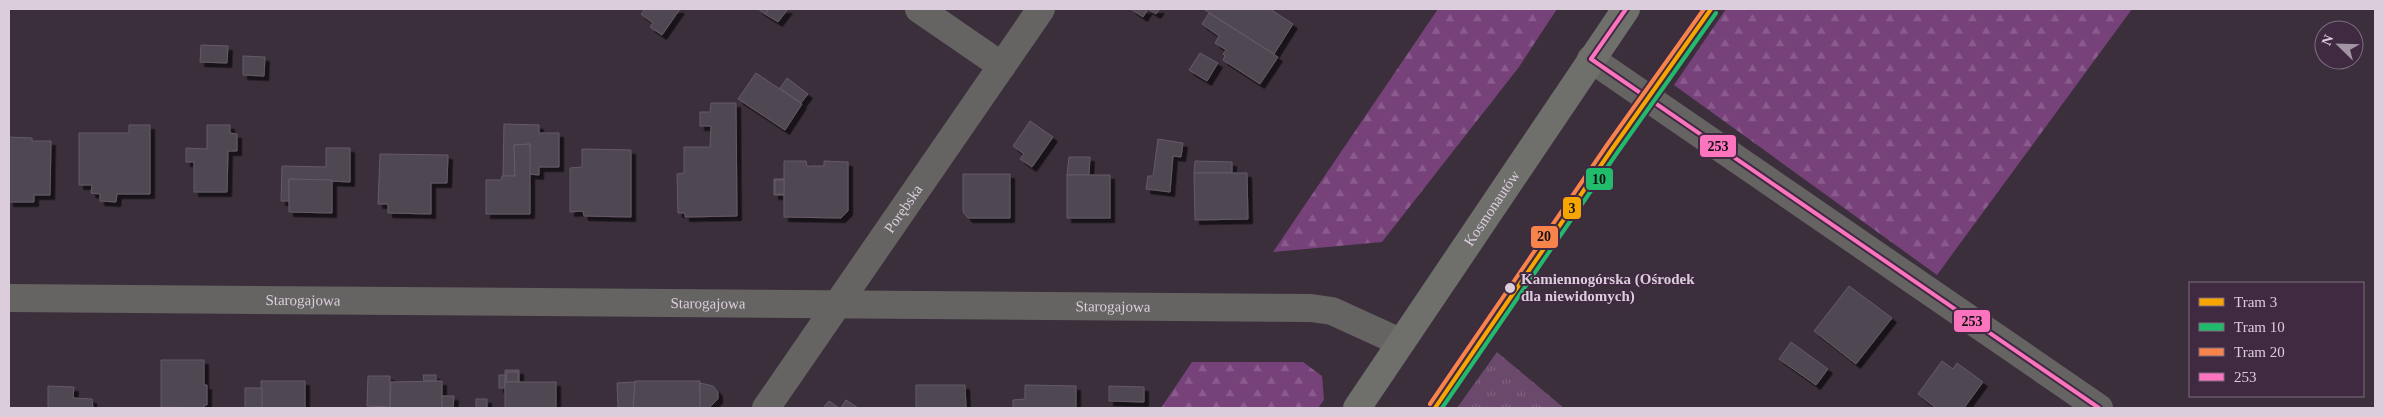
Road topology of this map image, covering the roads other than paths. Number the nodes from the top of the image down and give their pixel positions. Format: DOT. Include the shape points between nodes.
graph roads {
  1 [pos="919,9"];
  2 [pos="1041,9"];
  3 [pos="1626,9"];
  4 [pos="1591,59"];
  5 [pos="1002,66"];
  6 [pos="9,298"];
  7 [pos="836,305"];
  8 [pos="1400,342"];
  9 [pos="766,408"];
  10 [pos="1357,408"];
  11 [pos="2100,408"];
  1 -- 5 [label="street"];
  2 -- 5 [label="street, Porębska"];
  3 -- 4 [label="main road, Kosmonautów"];
  4 -- 8 [label="main road, Kosmonautów"];
  4 -- 11 [label="street"];
  5 -- 7 [label="street, Porębska"];
  6 -- 7 [label="street, Starogajowa"];
  7 -- 8 [label="street, Starogajowa" via="1311,308 1332,311"];
  7 -- 9 [label="street, Porębska"];
  8 -- 10 [label="main road, Kosmonautów"];
}
